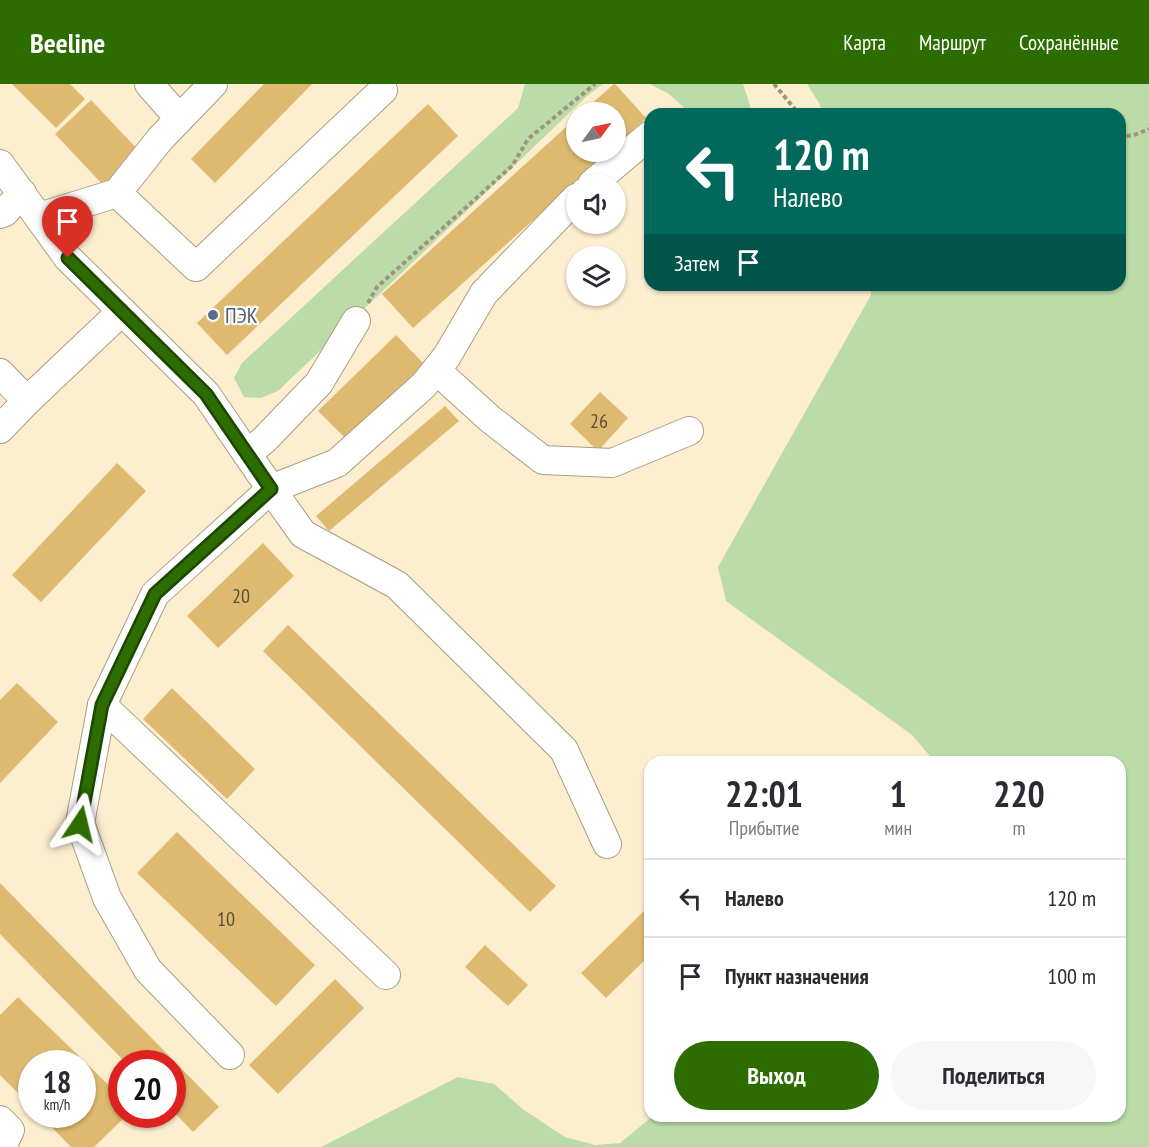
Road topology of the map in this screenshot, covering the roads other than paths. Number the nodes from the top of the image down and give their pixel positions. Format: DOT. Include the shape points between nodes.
graph roads {
  1 [pos="149,84"];
  2 [pos="213,84"];
  3 [pos="383,90"];
  4 [pos="179,118"];
  5 [pos="644,140"];
  6 [pos="0,164"];
  7 [pos="604,174"];
  8 [pos="22,193"];
  9 [pos="117,193"];
  10 [pos="566,208"];
  11 [pos="0,214"];
  12 [pos="39,217"];
  13 [pos="122,311"];
  14 [pos="356,321"];
  15 [pos="436,370"];
  16 [pos="0,374"];
  17 [pos="27,401"];
  18 [pos="0,429"];
  19 [pos="689,431"];
  20 [pos="247,454"];
  21 [pos="271,489"];
  22 [pos="102,705"];
  23 [pos="607,844"];
  24 [pos="386,975"];
  25 [pos="230,1055"];
  26 [pos="0,1120"];
  27 [pos="2,1147"];
  1 -- 4 [label="lane"];
  2 -- 4 [label="lane"];
  3 -- 9 [label="lane" via="196,267"];
  4 -- 9 [label="lane"];
  5 -- 7 [label="lane"];
  6 -- 8 [label="lane"];
  8 -- 11 [label="lane"];
  8 -- 12 [label="lane"];
  9 -- 12 [label="lane"];
  10 -- 15 [label="lane" via="484,293"];
  12 -- 13 [label="lane" via="68,258"];
  13 -- 17 [label="lane"];
  13 -- 20 [label="lane" via="206,394"];
  14 -- 20 [label="lane" via="320,383"];
  15 -- 19 [label="lane" via="543,460 612,464"];
  15 -- 21 [label="lane" via="336,463"];
  16 -- 17 [label="lane"];
  17 -- 18 [label="lane"];
  20 -- 21 [label="lane"];
  21 -- 22 [label="lane" via="155,594"];
  21 -- 23 [label="lane" via="303,534 397,585 564,750"];
  22 -- 24 [label="lane"];
  22 -- 25 [label="lane" via="80,824 107,898 148,970"];
  26 -- 27 [label="lane" via="10,1130"];
}
